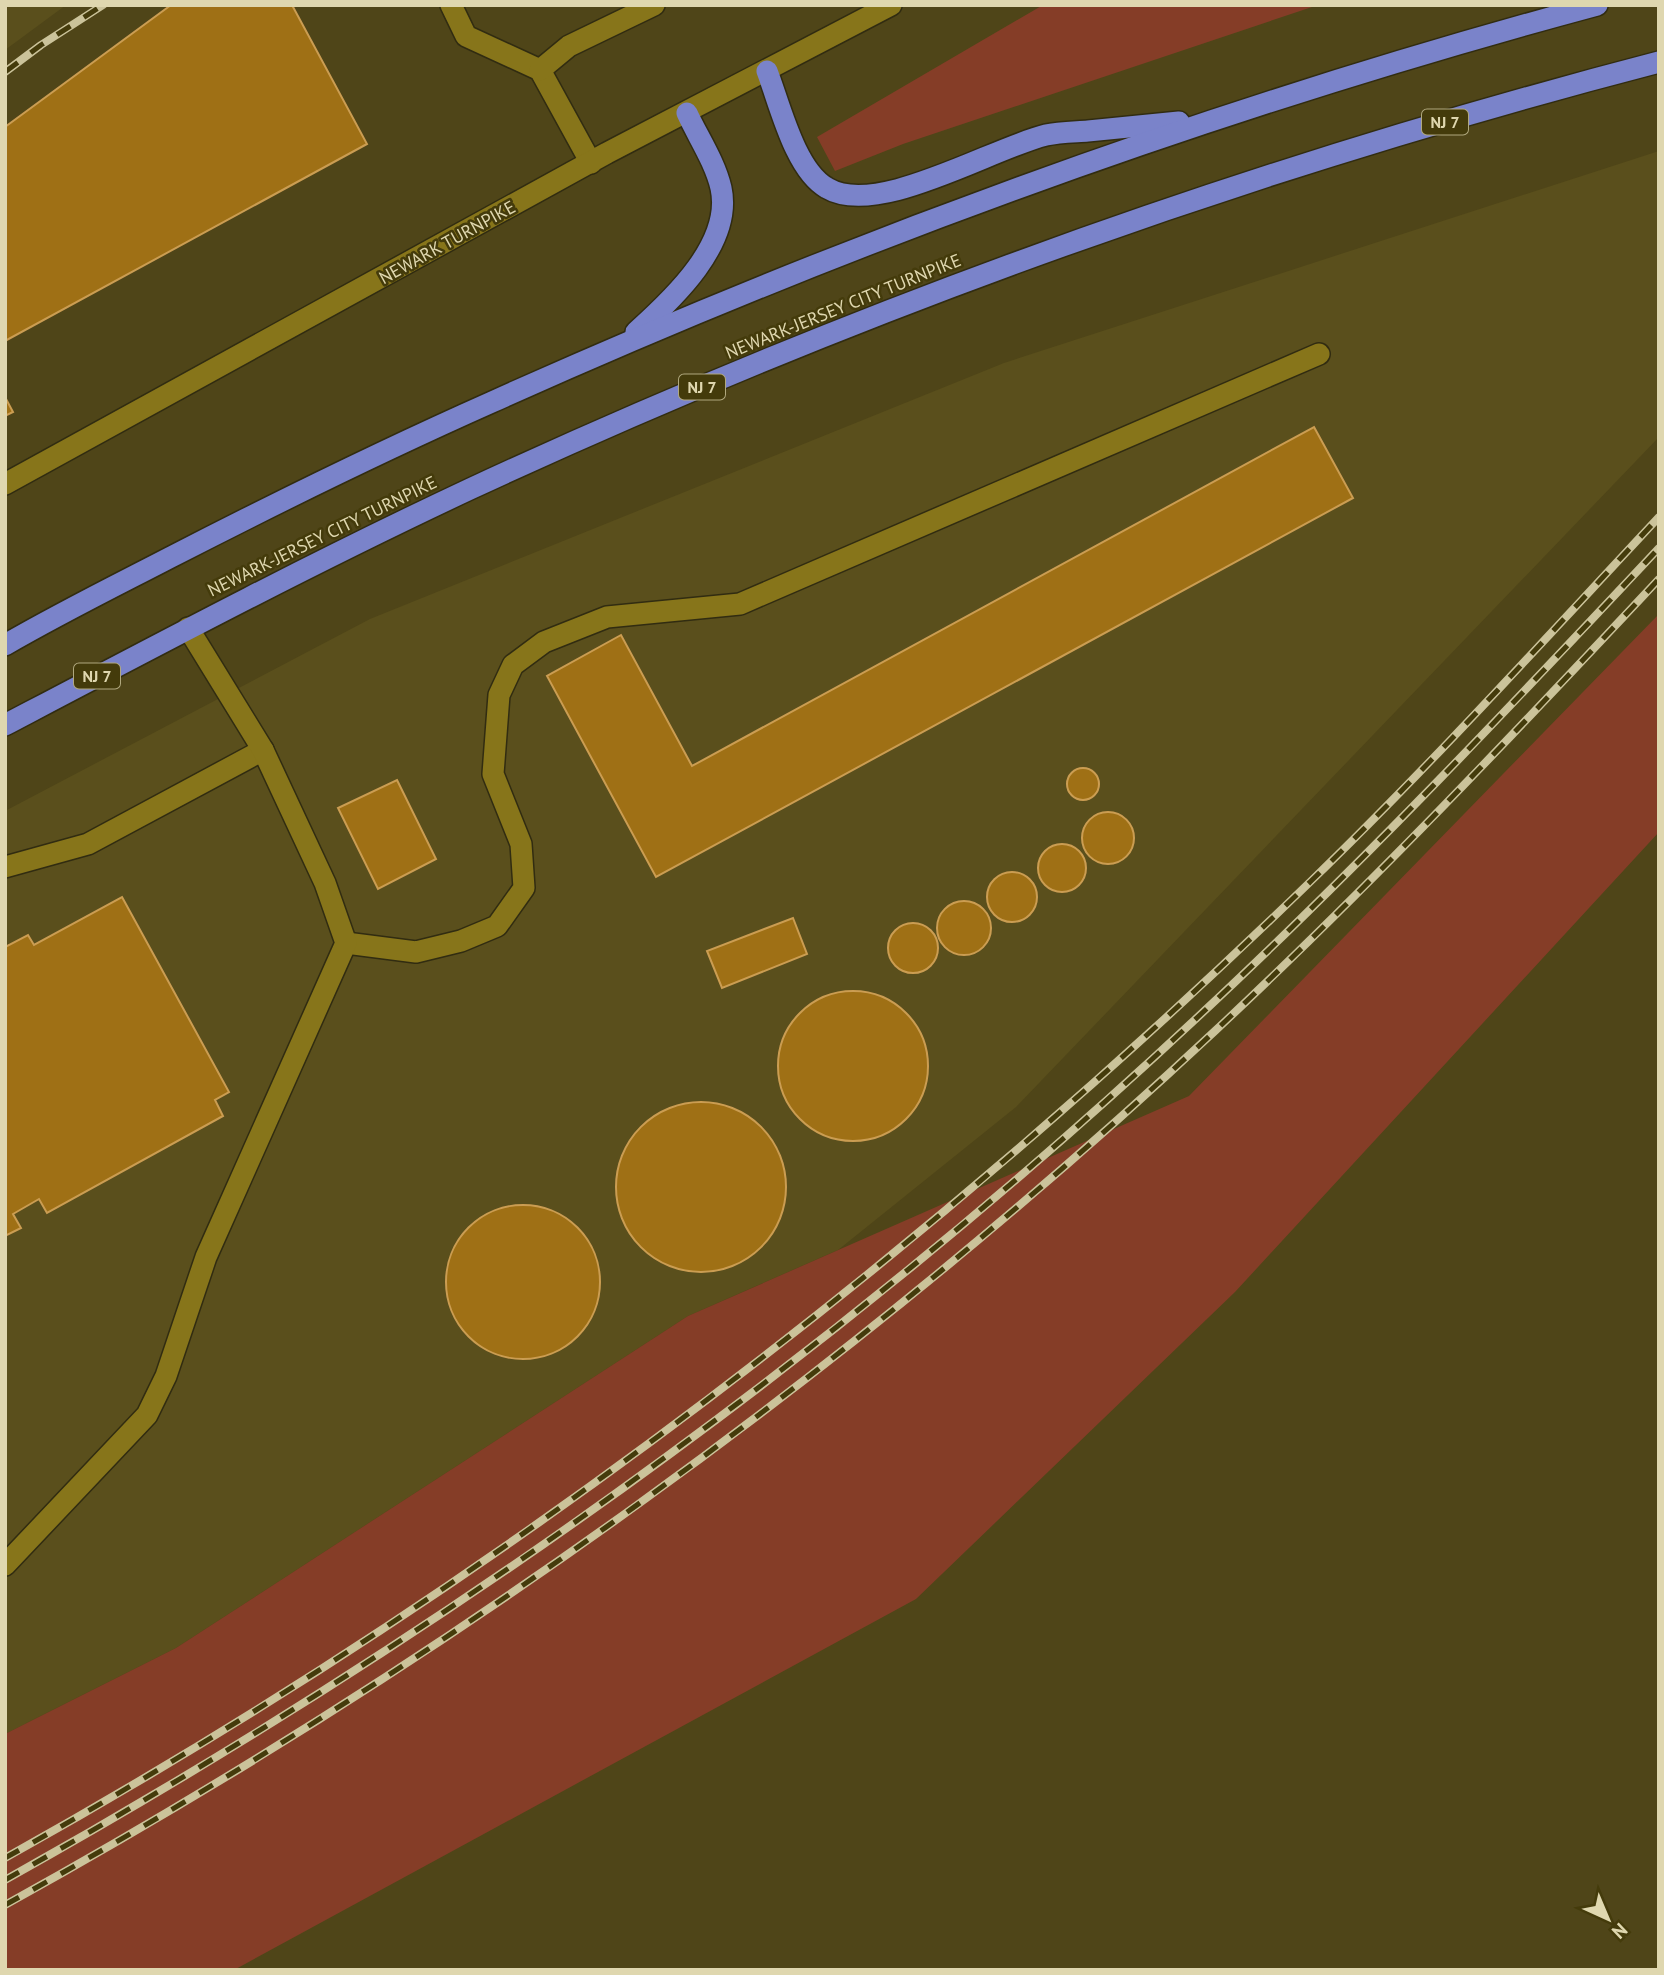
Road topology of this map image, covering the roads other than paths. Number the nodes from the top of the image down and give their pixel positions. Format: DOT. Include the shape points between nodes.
graph roads {
  1 [pos="451,5"];
  2 [pos="654,5"];
  3 [pos="891,5"];
  4 [pos="1597,5"];
  5 [pos="1659,62"];
  6 [pos="540,70"];
  7 [pos="768,71"];
  8 [pos="687,113"];
  9 [pos="1219,119"];
  10 [pos="591,163"];
  11 [pos="621,344"];
  12 [pos="1319,354"];
  13 [pos="5,484"];
  14 [pos="38,625"];
  15 [pos="188,628"];
  16 [pos="5,638"];
  17 [pos="5,645"];
  18 [pos="5,724"];
  19 [pos="263,750"];
  20 [pos="5,867"];
  21 [pos="346,943"];
  22 [pos="5,1564"];
  1 -- 6 [label="street" via="466,36"];
  2 -- 6 [label="street" via="569,46"];
  3 -- 7 [label="street, NEWARK TURNPIKE"];
  4 -- 9 [label="highway" via="1326,82"];
  5 -- 15 [label="highway, NEWARK-JERSEY CITY TURNPIKE / NJ 7" via="1492,107 1233,187 1000,269 763,361 467,491"];
  6 -- 10 [label="street"];
  7 -- 8 [label="street, NEWARK TURNPIKE"];
  7 -- 9 [label="highway" via="807,169 826,188 854,196 912,185 1046,135"];
  8 -- 10 [label="street, NEWARK TURNPIKE"];
  8 -- 11 [label="highway" via="721,190 717,233 678,291"];
  9 -- 11 [label="highway" via="961,207"];
  10 -- 13 [label="street, NEWARK TURNPIKE"];
  11 -- 14 [label="highway" via="348,468"];
  12 -- 21 [label="street" via="740,604 607,617 544,642 513,665 499,695 494,774 521,844 524,888 497,926 461,941 416,952"];
  14 -- 16 [label="highway"];
  14 -- 17 [label="highway"];
  15 -- 18 [label="highway, NEWARK-JERSEY CITY TURNPIKE / NJ 7"];
  15 -- 19 [label="street"];
  19 -- 20 [label="street" via="88,844"];
  19 -- 21 [label="street" via="326,883"];
  21 -- 22 [label="street" via="206,1258 166,1376 147,1415"];
}
